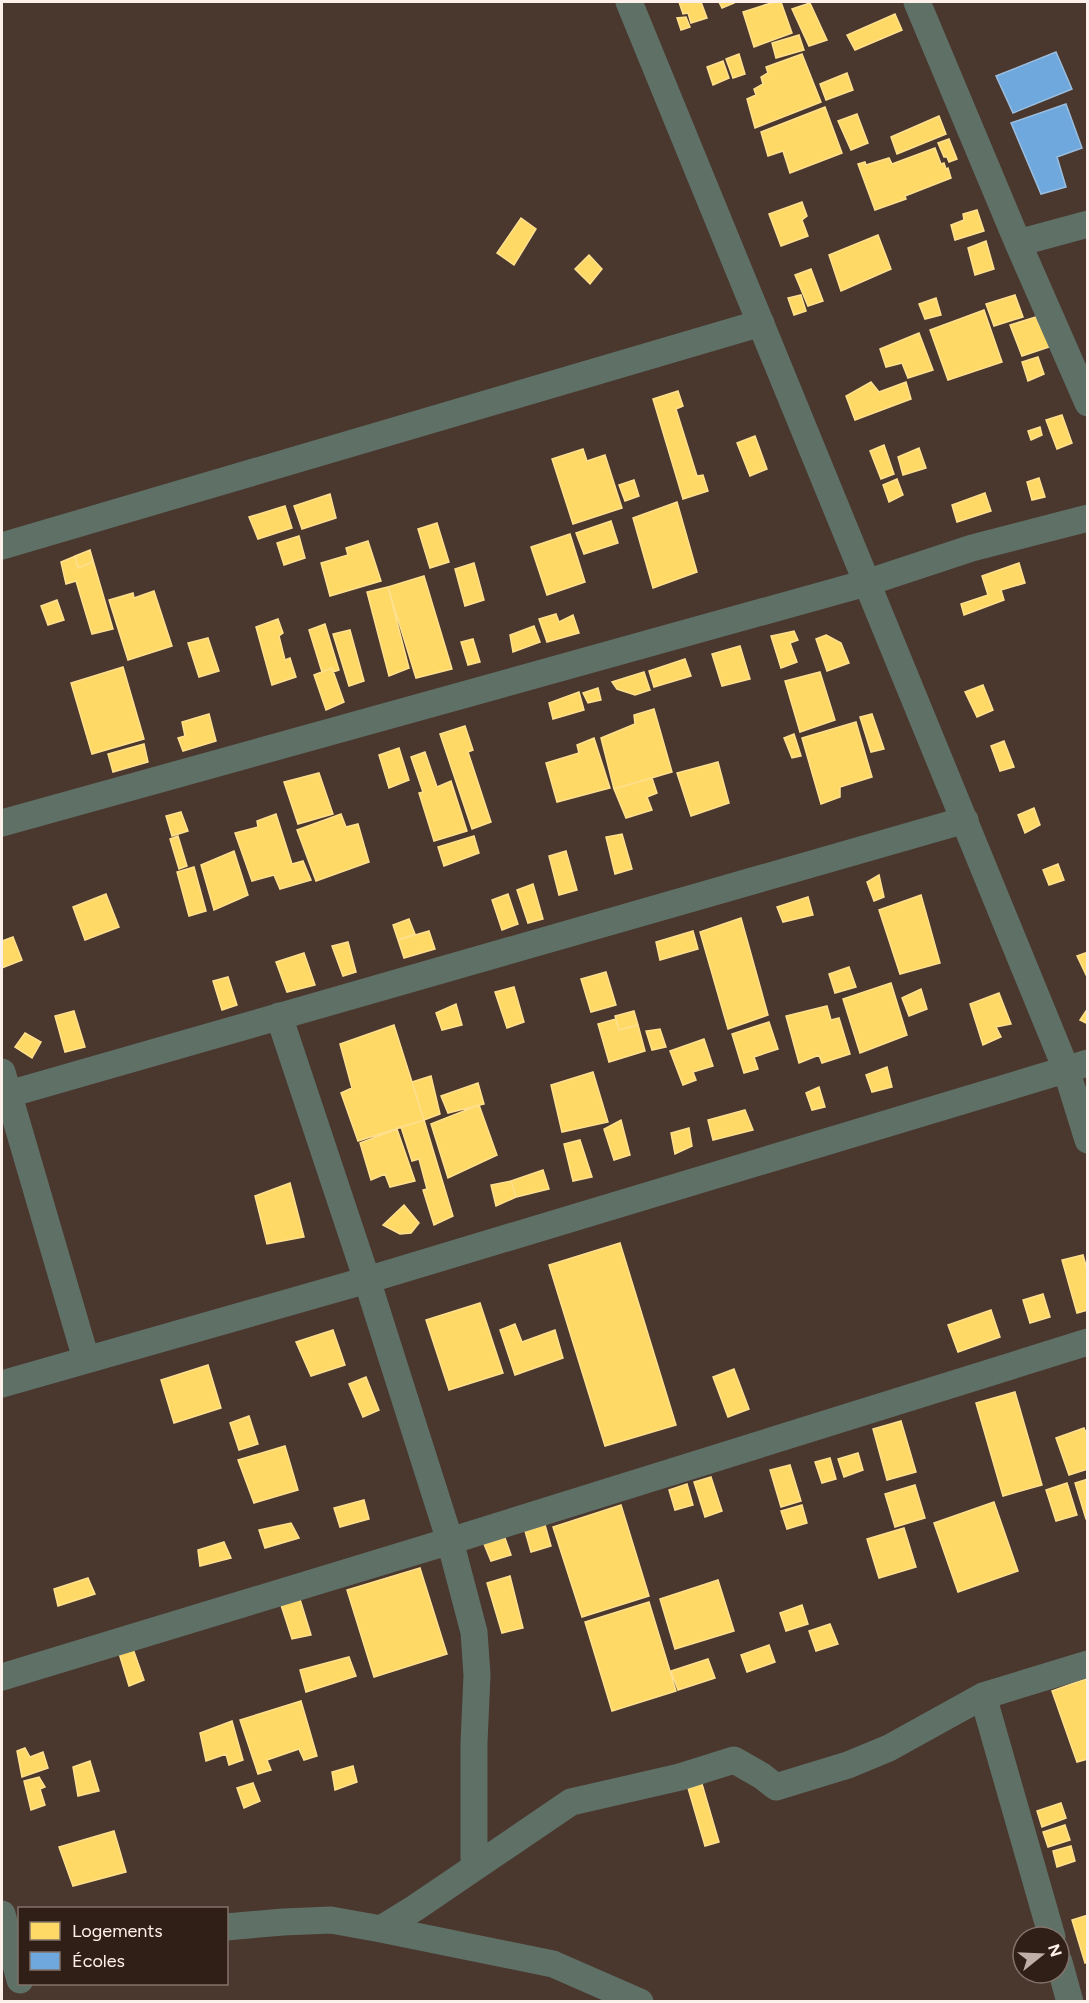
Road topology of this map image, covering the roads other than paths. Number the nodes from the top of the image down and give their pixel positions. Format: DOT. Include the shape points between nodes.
graph roads {
  1 [pos="629,2"];
  2 [pos="917,2"];
  3 [pos="1088,224"];
  4 [pos="1018,243"];
  5 [pos="760,323"];
  6 [pos="1088,403"];
  7 [pos="1088,518"];
  8 [pos="2,546"];
  9 [pos="866,583"];
  10 [pos="964,820"];
  11 [pos="2,823"];
  12 [pos="279,1016"];
  13 [pos="1077,1066"];
  14 [pos="4,1087"];
  15 [pos="1088,1140"];
  16 [pos="367,1280"];
  17 [pos="1088,1342"];
  18 [pos="86,1359"];
  19 [pos="2,1384"];
  20 [pos="450,1541"];
  21 [pos="1088,1664"];
  22 [pos="2,1677"];
  23 [pos="983,1696"];
  24 [pos="474,1867"];
  25 [pos="2,1914"];
  26 [pos="1049,1925"];
  27 [pos="228,1927"];
  28 [pos="381,1929"];
  29 [pos="10,1949"];
  30 [pos="18,1975"];
  31 [pos="21,1985"];
  32 [pos="1065,1985"];
  33 [pos="26,2001"];
  34 [pos="640,2001"];
  35 [pos="1070,2001"];
  1 -- 5 [label="street"];
  2 -- 4 [label="street"];
  3 -- 4 [label="street"];
  4 -- 6 [label="street"];
  5 -- 8 [label="street"];
  5 -- 9 [label="street"];
  7 -- 9 [label="street" via="972,548"];
  9 -- 10 [label="street"];
  9 -- 11 [label="street"];
  10 -- 12 [label="street"];
  10 -- 13 [label="street"];
  12 -- 14 [label="street"];
  12 -- 16 [label="street"];
  13 -- 15 [label="street"];
  13 -- 16 [label="street"];
  14 -- 18 [label="street"];
  16 -- 18 [label="street"];
  16 -- 20 [label="street"];
  17 -- 20 [label="street"];
  18 -- 19 [label="street"];
  20 -- 22 [label="street"];
  20 -- 24 [label="street" via="474,1632 476,1656"];
  21 -- 23 [label="street"];
  23 -- 24 [label="street" via="889,1748 776,1787 734,1760 681,1777 571,1802"];
  23 -- 26 [label="street"];
  24 -- 28 [label="street"];
  25 -- 29 [label="street"];
  27 -- 28 [label="street" via="331,1920"];
  28 -- 34 [label="street" via="554,1964"];
  29 -- 30 [label="street"];
  31 -- 33 [label="street"];
  32 -- 35 [label="street"];
}
